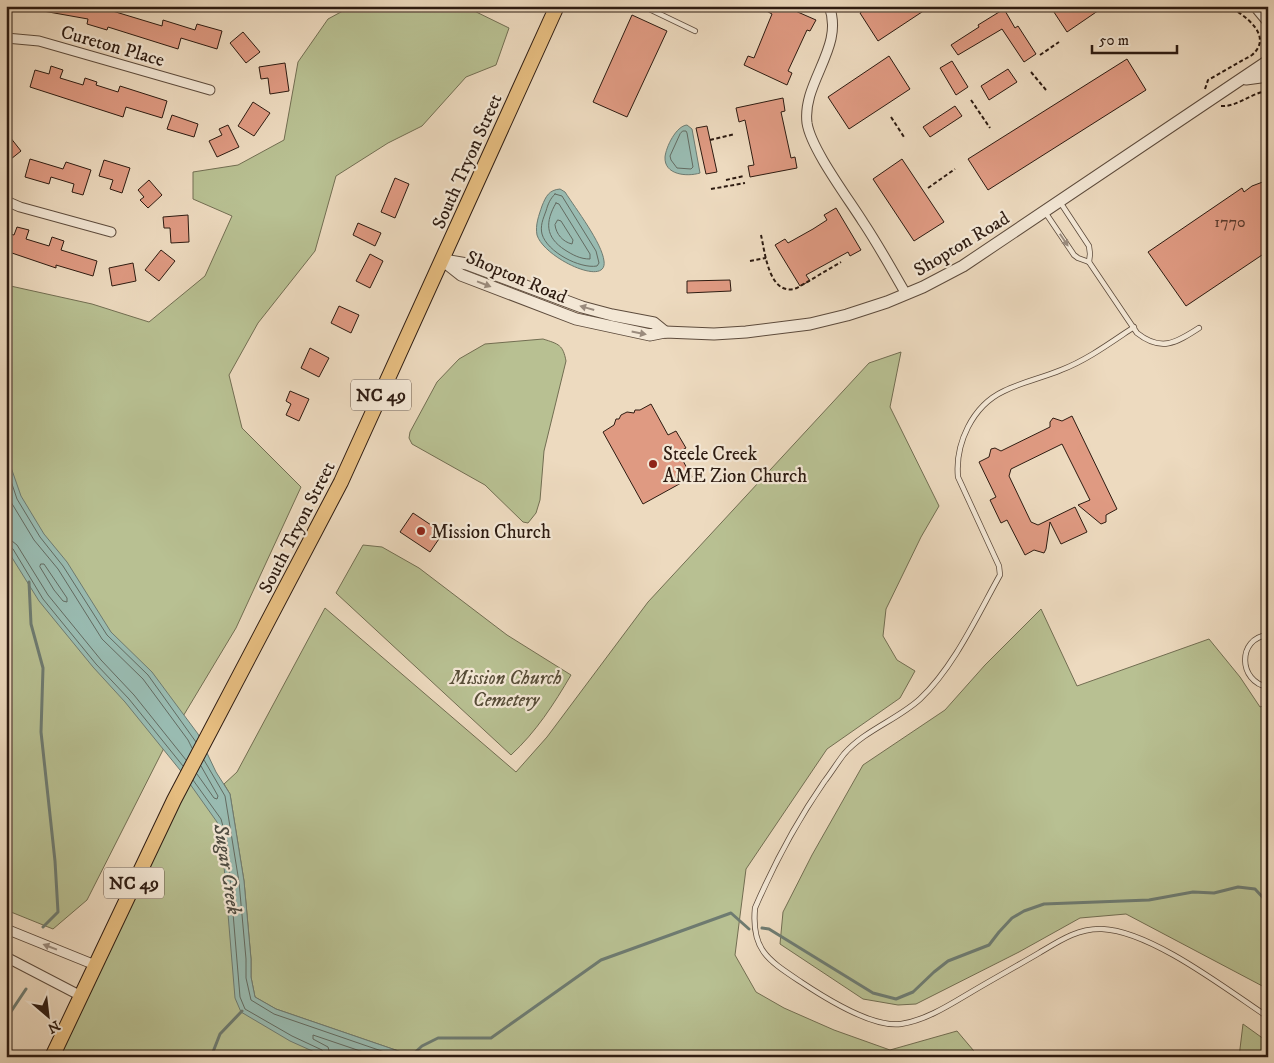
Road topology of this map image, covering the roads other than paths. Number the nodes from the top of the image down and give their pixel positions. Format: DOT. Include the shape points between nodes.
graph roads {
  1 [pos="557,6"];
  2 [pos="643,6"];
  3 [pos="829,6"];
  4 [pos="1260,9"];
  5 [pos="1268,21"];
  6 [pos="695,31"];
  7 [pos="6,38"];
  8 [pos="1268,61"];
  9 [pos="1268,76"];
  10 [pos="1237,82"];
  11 [pos="210,90"];
  12 [pos="6,201"];
  13 [pos="1059,201"];
  14 [pos="1044,211"];
  15 [pos="111,232"];
  16 [pos="442,260"];
  17 [pos="1089,262"];
  18 [pos="906,294"];
  19 [pos="1134,327"];
  20 [pos="1199,328"];
  21 [pos="1268,635"];
  22 [pos="1268,687"];
  23 [pos="6,929"];
  24 [pos="6,958"];
  25 [pos="95,965"];
  26 [pos="81,996"];
  27 [pos="1268,1017"];
  28 [pos="52,1057"];
  1 -- 16 [label="main road, South Tryon Street / NC 49"];
  2 -- 6 [label="lane"];
  3 -- 18 [label="street" via="833,17 831,43 809,101 807,123 814,143"];
  4 -- 5 [label="street"];
  7 -- 11 [label="street, Cureton Place" via="40,41"];
  8 -- 10 [label="street, Shopton Road"];
  9 -- 10 [label="street, Shopton Road"];
  10 -- 13 [label="street, Shopton Road"];
  12 -- 15 [label="street"];
  13 -- 14 [label="street, Shopton Road"];
  13 -- 17 [label="lane" via="1089,246"];
  14 -- 17 [label="lane, one-way" via="1074,255"];
  14 -- 18 [label="street, Shopton Road" via="963,266"];
  16 -- 18 [label="street, Shopton Road" via="462,275 576,319 650,336 666,332 746,332 810,324"];
  16 -- 25 [label="main road, South Tryon Street / NC 49" via="341,482 174,800"];
  17 -- 19 [label="lane"];
  19 -- 20 [label="lane" via="1144,338 1163,344 1173,343"];
  19 -- 27 [label="lane" via="1074,365 1002,392 988,402 970,424 958,451 958,477 999,566 1000,575 944,672 905,711 852,746 806,808 755,908 756,939 761,950 787,973 861,1016 883,1022 900,1024 941,1010 1071,934 1100,929 1134,936 1161,949"];
  21 -- 22 [label="lane" via="1251,643 1244,660 1249,676"];
  25 -- 23 [label="street, one-way"];
  24 -- 26 [label="street"];
  25 -- 26 [label="main road, South Tryon Street / NC 49"];
  26 -- 28 [label="main road, South Tryon Street / NC 49"];
}
